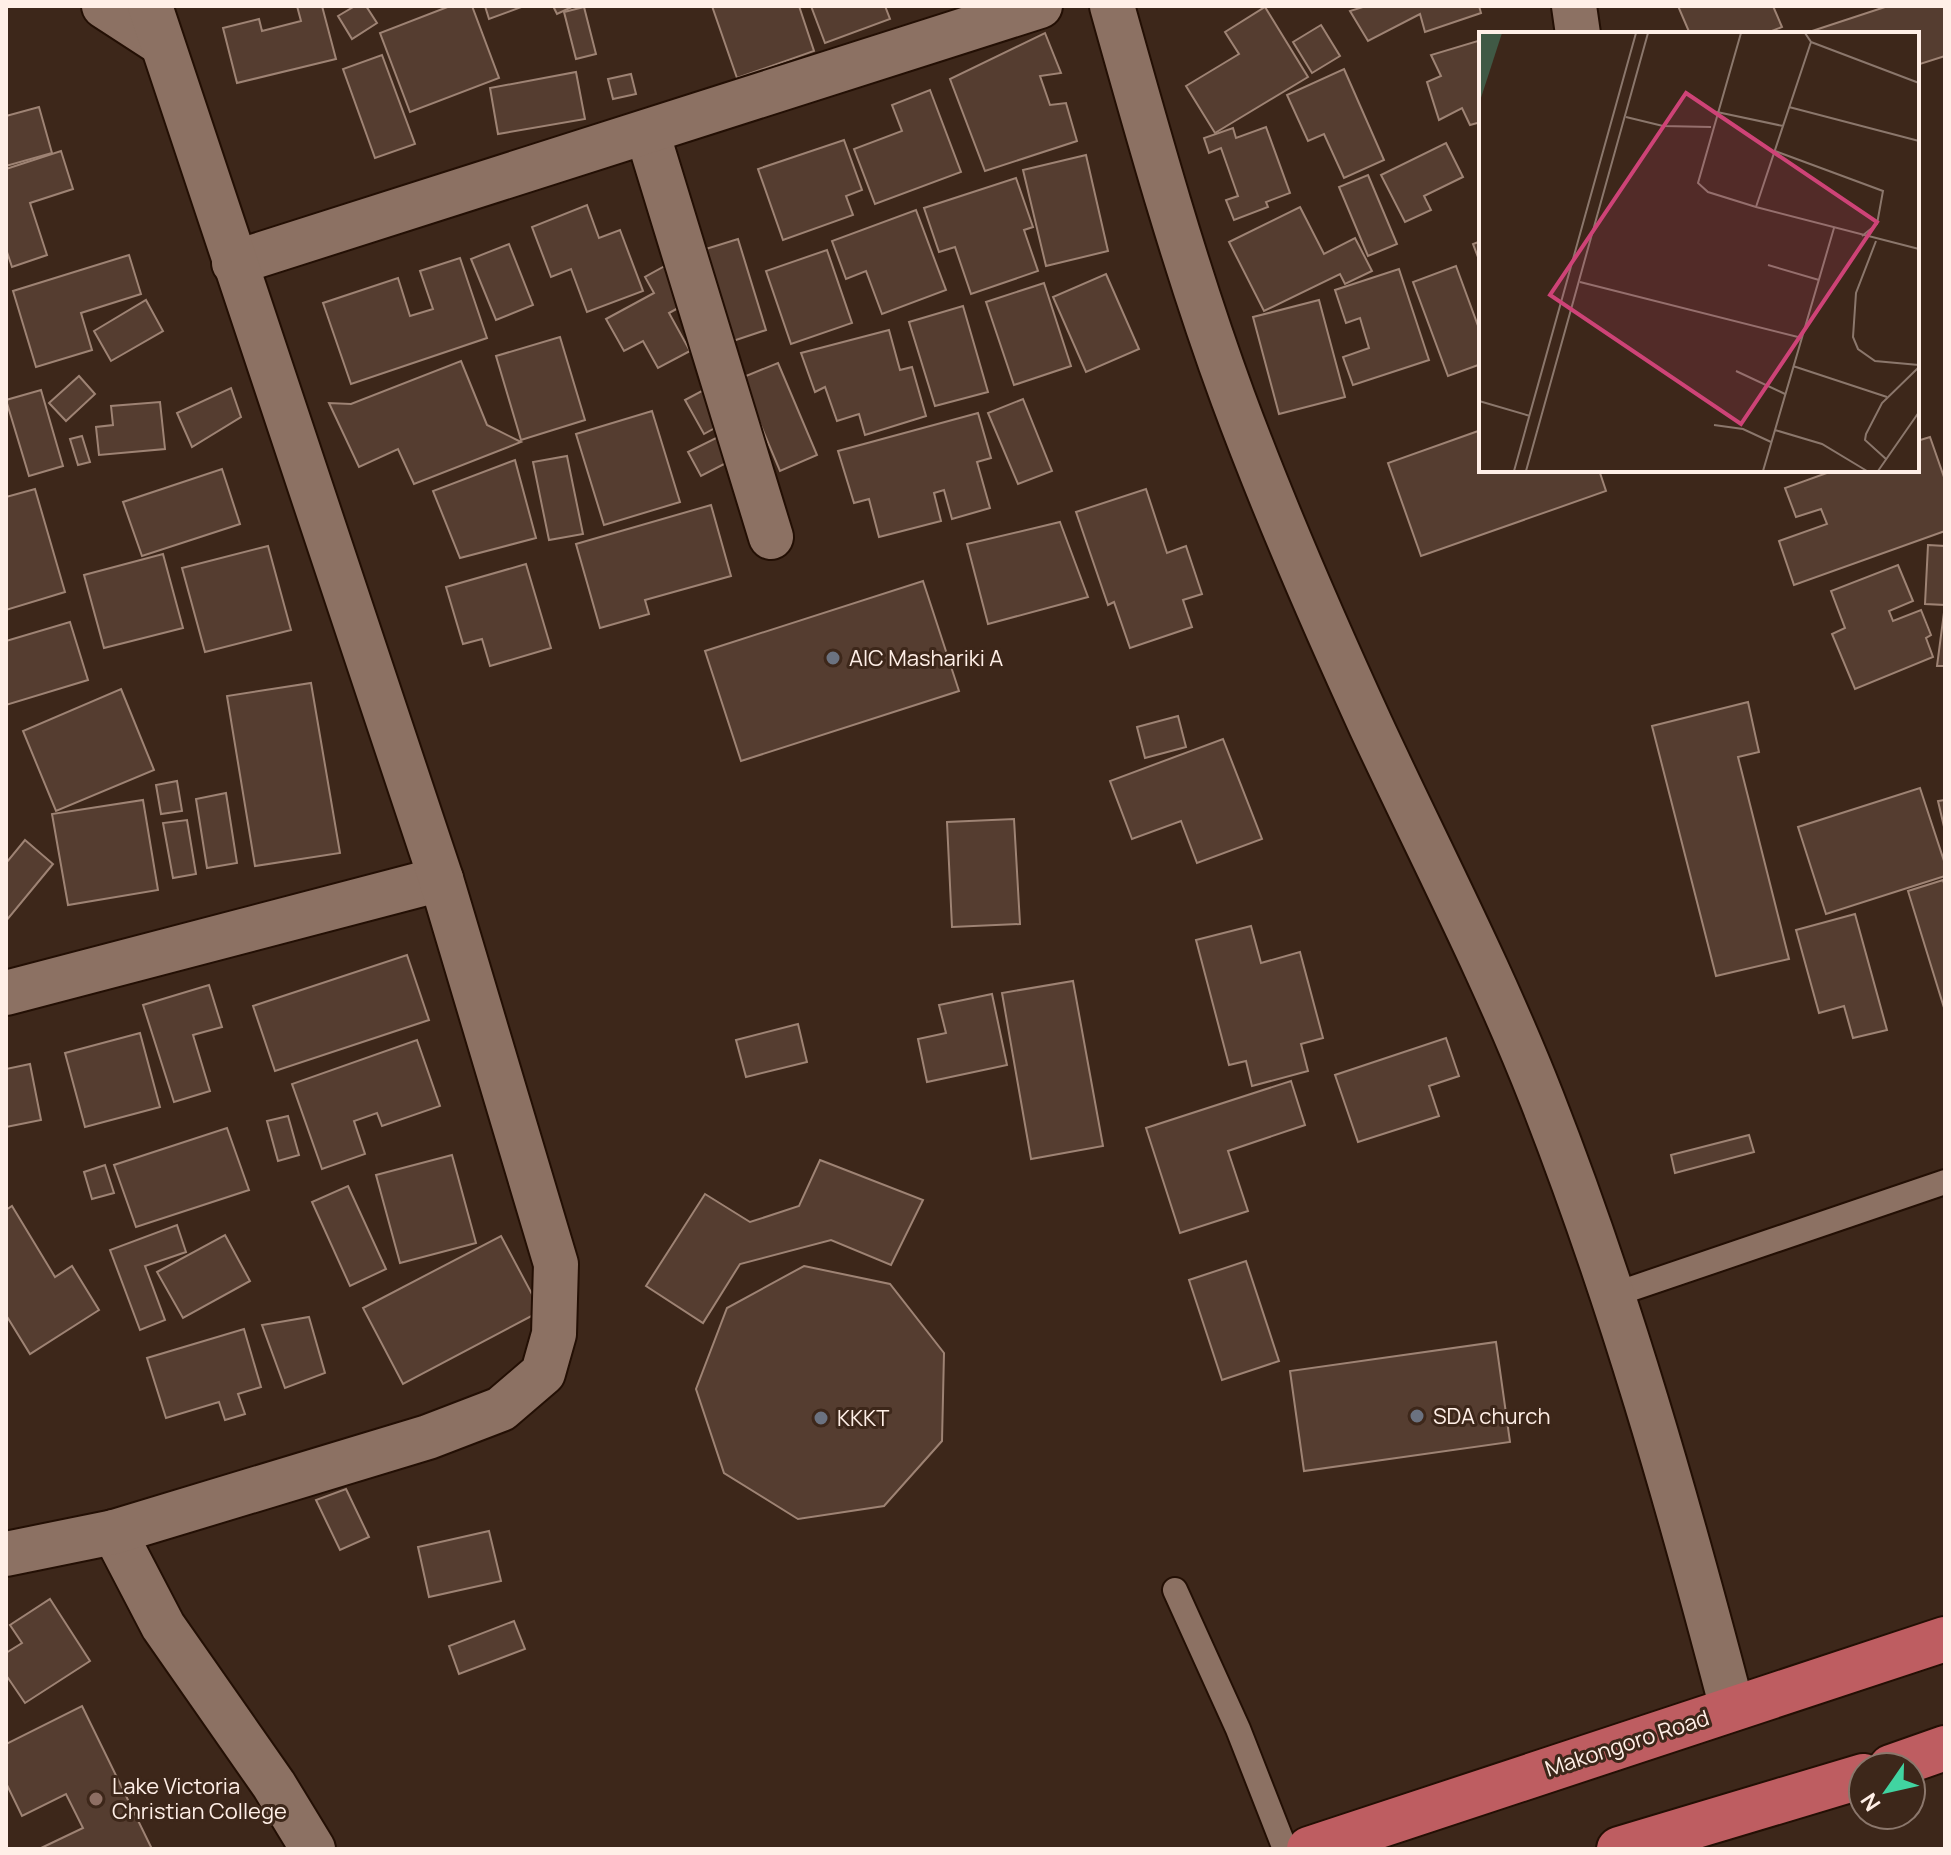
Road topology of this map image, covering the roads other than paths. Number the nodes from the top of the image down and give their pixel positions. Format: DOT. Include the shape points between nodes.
graph roads {
  1 [pos="104,6"];
  2 [pos="1040,6"];
  3 [pos="1112,6"];
  4 [pos="1574,6"];
  5 [pos="155,25"];
  6 [pos="1578,32"];
  7 [pos="647,132"];
  8 [pos="234,263"];
  9 [pos="771,537"];
  10 [pos="441,879"];
  11 [pos="6,993"];
  12 [pos="1945,1182"];
  13 [pos="1613,1295"];
  14 [pos="114,1532"];
  15 [pos="6,1554"];
  16 [pos="1175,1590"];
  17 [pos="1945,1639"];
  18 [pos="1732,1708"];
  19 [pos="1847,1781"];
  20 [pos="313,1849"];
  21 [pos="1285,1849"];
  22 [pos="1309,1849"];
  23 [pos="1619,1849"];
  1 -- 5 [label="street"];
  2 -- 7 [label="street"];
  3 -- 13 [label="street" via="1159,173 1233,399 1371,726 1473,935 1542,1099"];
  4 -- 6 [label="street"];
  5 -- 8 [label="street"];
  7 -- 8 [label="street"];
  7 -- 9 [label="street"];
  8 -- 10 [label="street"];
  10 -- 11 [label="street"];
  10 -- 14 [label="street" via="556,1264 554,1334 543,1373 501,1409 443,1431"];
  12 -- 13 [label="lane"];
  13 -- 18 [label="street" via="1676,1496"];
  14 -- 15 [label="street"];
  14 -- 20 [label="street" via="163,1626"];
  16 -- 21 [label="lane"];
  17 -- 18 [label="main road, Makongoro Road"];
  18 -- 22 [label="main road, Makongoro Road"];
  19 -- 23 [label="main road"];
}
